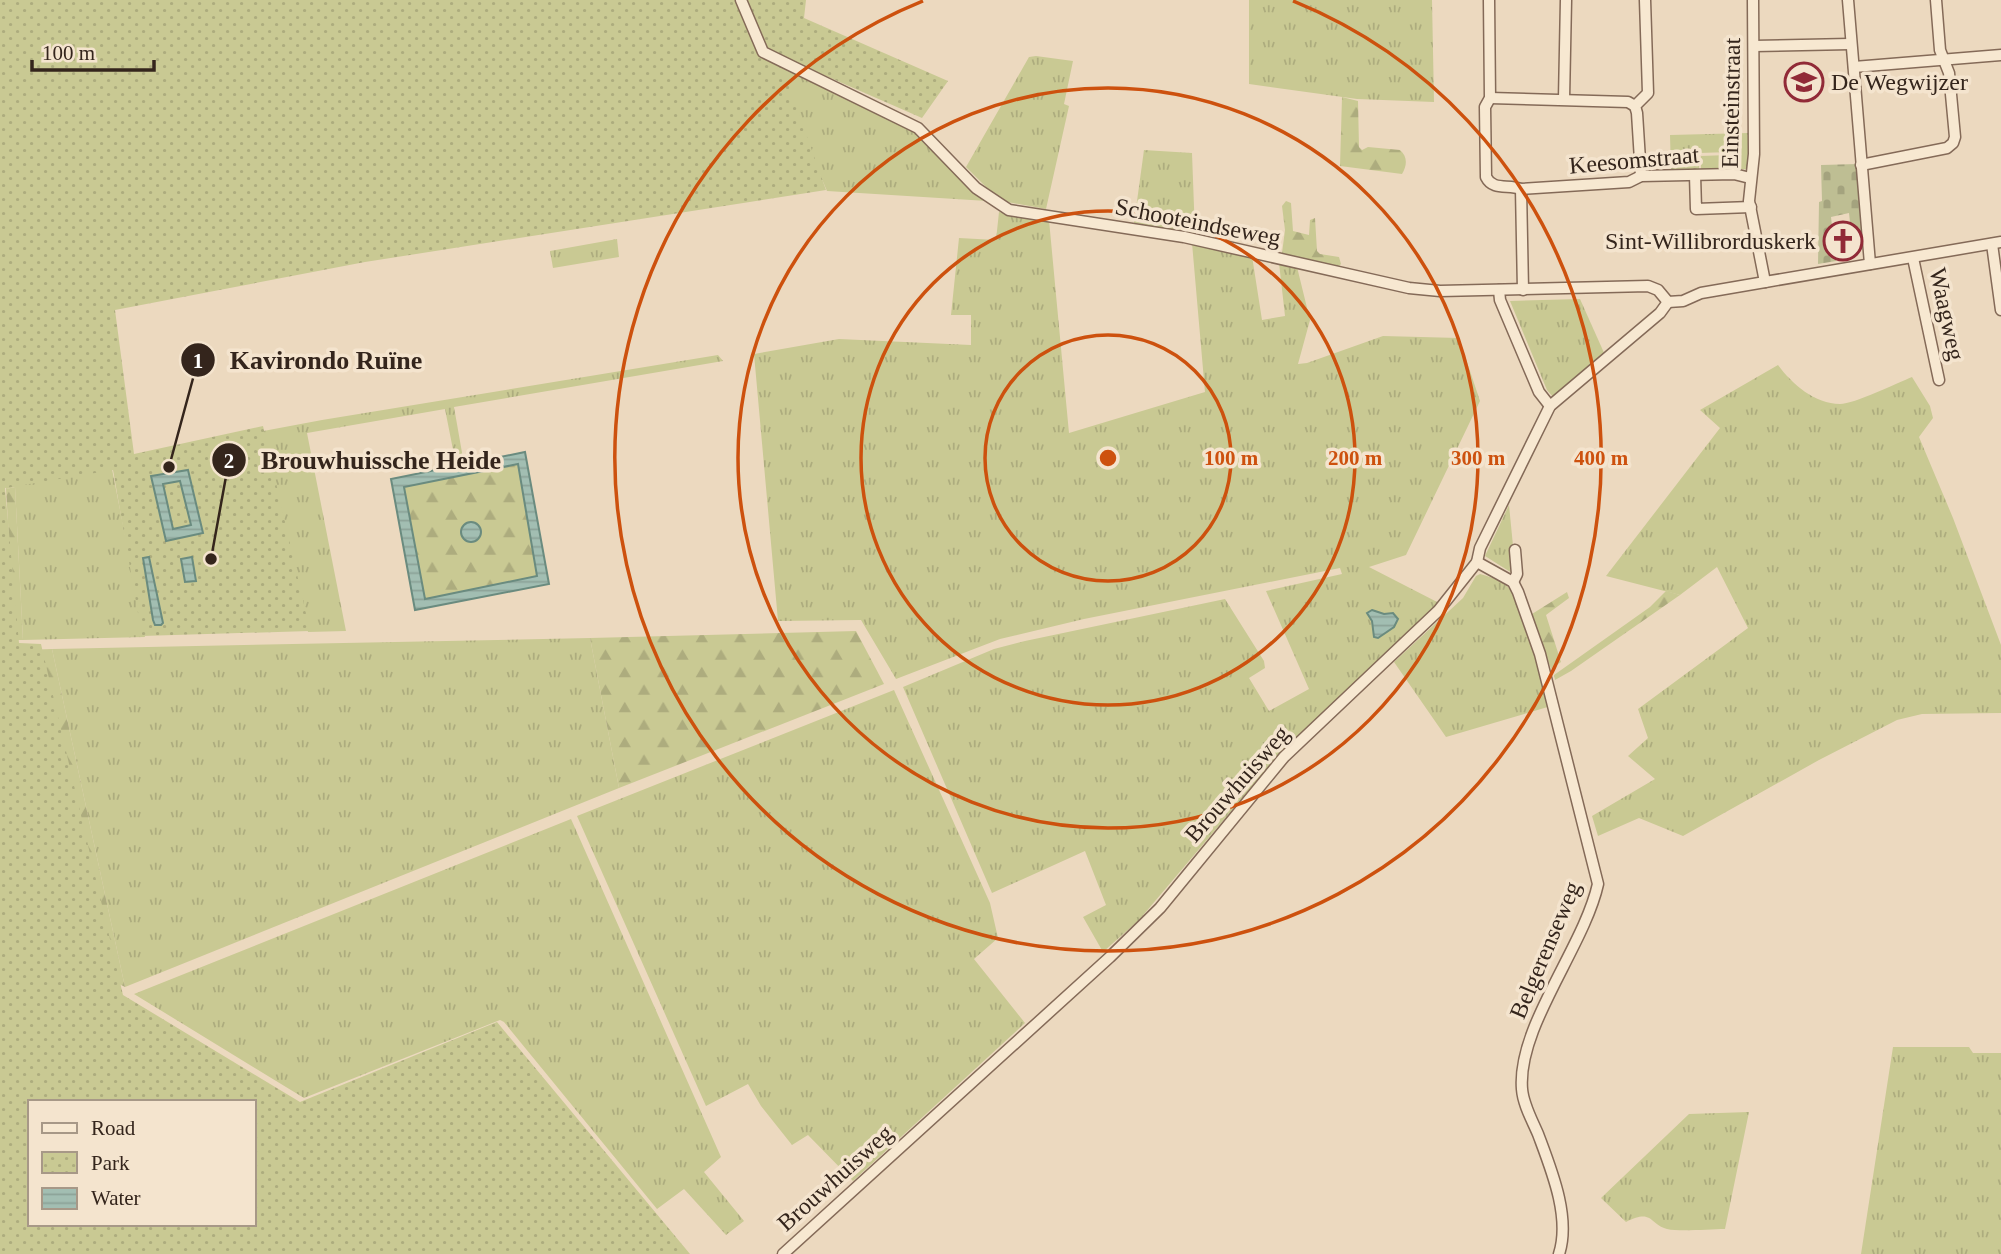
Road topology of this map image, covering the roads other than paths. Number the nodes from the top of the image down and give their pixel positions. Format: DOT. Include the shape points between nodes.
graph roads {
  1 [pos="741,0"];
  2 [pos="1489,0"];
  3 [pos="1566,0"];
  4 [pos="1645,0"];
  5 [pos="1754,0"];
  6 [pos="1848,0"];
  7 [pos="1936,0"];
  8 [pos="1850,44"];
  9 [pos="1754,46"];
  10 [pos="2001,55"];
  11 [pos="1943,60"];
  12 [pos="1854,66"];
  13 [pos="1490,98"];
  14 [pos="1564,99"];
  15 [pos="1635,106"];
  16 [pos="1861,164"];
  17 [pos="1695,175"];
  18 [pos="1641,176"];
  19 [pos="1750,178"];
  20 [pos="1521,189"];
  21 [pos="1751,207"];
  22 [pos="1996,243"];
  23 [pos="1913,258"];
  24 [pos="1870,264"];
  25 [pos="1766,282"];
  26 [pos="1499,290"];
  27 [pos="1523,290"];
  28 [pos="1668,302"];
  29 [pos="2001,310"];
  30 [pos="1939,380"];
  31 [pos="1550,406"];
  32 [pos="1515,550"];
  33 [pos="1477,562"];
  34 [pos="1513,582"];
  35 [pos="783,1254"];
  36 [pos="1559,1254"];
  1 -- 26 [label="street, Schooteindseweg" via="763,52 918,128 976,188 1009,210 1184,237 1409,288"];
  2 -- 13 [label="street"];
  3 -- 14 [label="street"];
  4 -- 15 [label="street" via="1648,93"];
  5 -- 9 [label="street, Einsteinstraat"];
  6 -- 8 [label="street"];
  7 -- 11 [label="street"];
  8 -- 9 [label="street"];
  8 -- 12 [label="street"];
  9 -- 19 [label="street, Einsteinstraat"];
  10 -- 11 [label="street"];
  11 -- 12 [label="street"];
  11 -- 16 [label="street" via="1949,73 1953,143 1947,148"];
  12 -- 16 [label="street"];
  13 -- 14 [label="street"];
  13 -- 20 [label="street, Keesomstraat" via="1485,107 1486,177 1494,186"];
  14 -- 15 [label="street"];
  15 -- 18 [label="street"];
  16 -- 24 [label="street"];
  17 -- 18 [label="street, Keesomstraat"];
  17 -- 19 [label="street, Keesomstraat"];
  17 -- 21 [label="street, Einsteinstraat" via="1696,209"];
  18 -- 20 [label="street, Keesomstraat" via="1629,182"];
  19 -- 21 [label="street, Einsteinstraat"];
  20 -- 27 [label="street"];
  21 -- 25 [label="street, Einsteinstraat"];
  22 -- 23 [label="street"];
  22 -- 29 [label="street"];
  23 -- 24 [label="street"];
  23 -- 30 [label="street, Waagweg"];
  24 -- 25 [label="street"];
  25 -- 28 [label="street"];
  26 -- 27 [label="street, Schooteindseweg"];
  26 -- 31 [label="street" via="1539,393"];
  27 -- 28 [label="street, Schooteindseweg" via="1648,286"];
  28 -- 31 [label="street, Brouwhuisweg"];
  31 -- 33 [label="street, Brouwhuisweg"];
  32 -- 34 [label="street, Belgerenseweg"];
  33 -- 34 [label="street"];
  33 -- 35 [label="street, Brouwhuisweg" via="1438,611 1284,757 1133,935"];
  34 -- 36 [label="street, Belgerenseweg" via="1540,654 1598,884 1570,957 1539,1017 1522,1074 1522,1090 1557,1195 1563,1239"];
}
